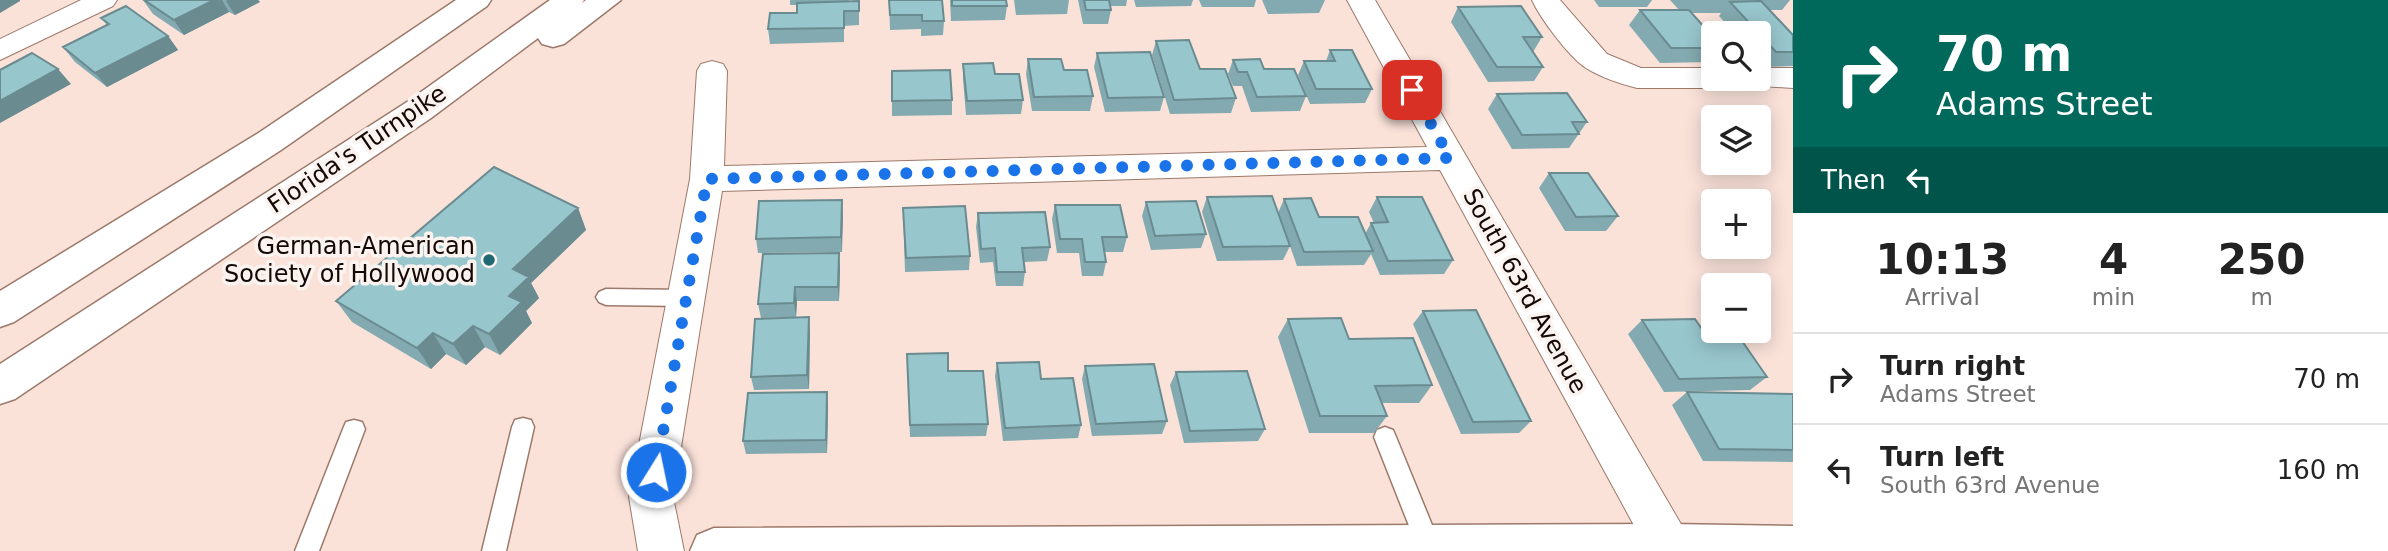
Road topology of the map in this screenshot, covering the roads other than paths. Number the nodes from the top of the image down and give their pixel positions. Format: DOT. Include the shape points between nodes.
graph roads {
  1 [pos="103,0"];
  2 [pos="476,0"];
  3 [pos="569,0"];
  4 [pos="606,0"];
  5 [pos="1361,0"];
  6 [pos="1546,0"];
  7 [pos="0,51"];
  8 [pos="712,71"];
  9 [pos="1637,78"];
  10 [pos="1701,78"];
  11 [pos="1771,78"];
  12 [pos="1793,78"];
  13 [pos="419,110"];
  14 [pos="1450,158"];
  15 [pos="707,179"];
  16 [pos="606,297"];
  17 [pos="687,298"];
  18 [pos="0,311"];
  19 [pos="0,386"];
  20 [pos="523,427"];
  21 [pos="354,429"];
  22 [pos="1385,437"];
  23 [pos="1669,546"];
  24 [pos="1429,547"];
  25 [pos="1793,548"];
  26 [pos="307,551"];
  27 [pos="494,551"];
  28 [pos="661,551"];
  29 [pos="714,551"];
  1 -- 7 [label="street"];
  2 -- 18 [label="main road" via="270,142"];
  3 -- 13 [label="main road, Florida's Turnpike"];
  4 -- 13 [label="main road" via="535,50"];
  5 -- 14 [label="street, South 63rd Avenue"];
  6 -- 9 [label="street" via="1596,61"];
  8 -- 15 [label="street"];
  9 -- 10 [label="street"];
  11 -- 12 [label="street"];
  13 -- 19 [label="main road, Florida's Turnpike"];
  14 -- 15 [label="street"];
  14 -- 23 [label="street, South 63rd Avenue"];
  15 -- 17 [label="street"];
  16 -- 17 [label="lane"];
  17 -- 28 [label="street" via="651,498"];
  20 -- 27 [label="lane"];
  21 -- 26 [label="lane"];
  22 -- 24 [label="lane"];
  23 -- 24 [label="main road"];
  23 -- 25 [label="main road"];
  24 -- 29 [label="main road"];
}
